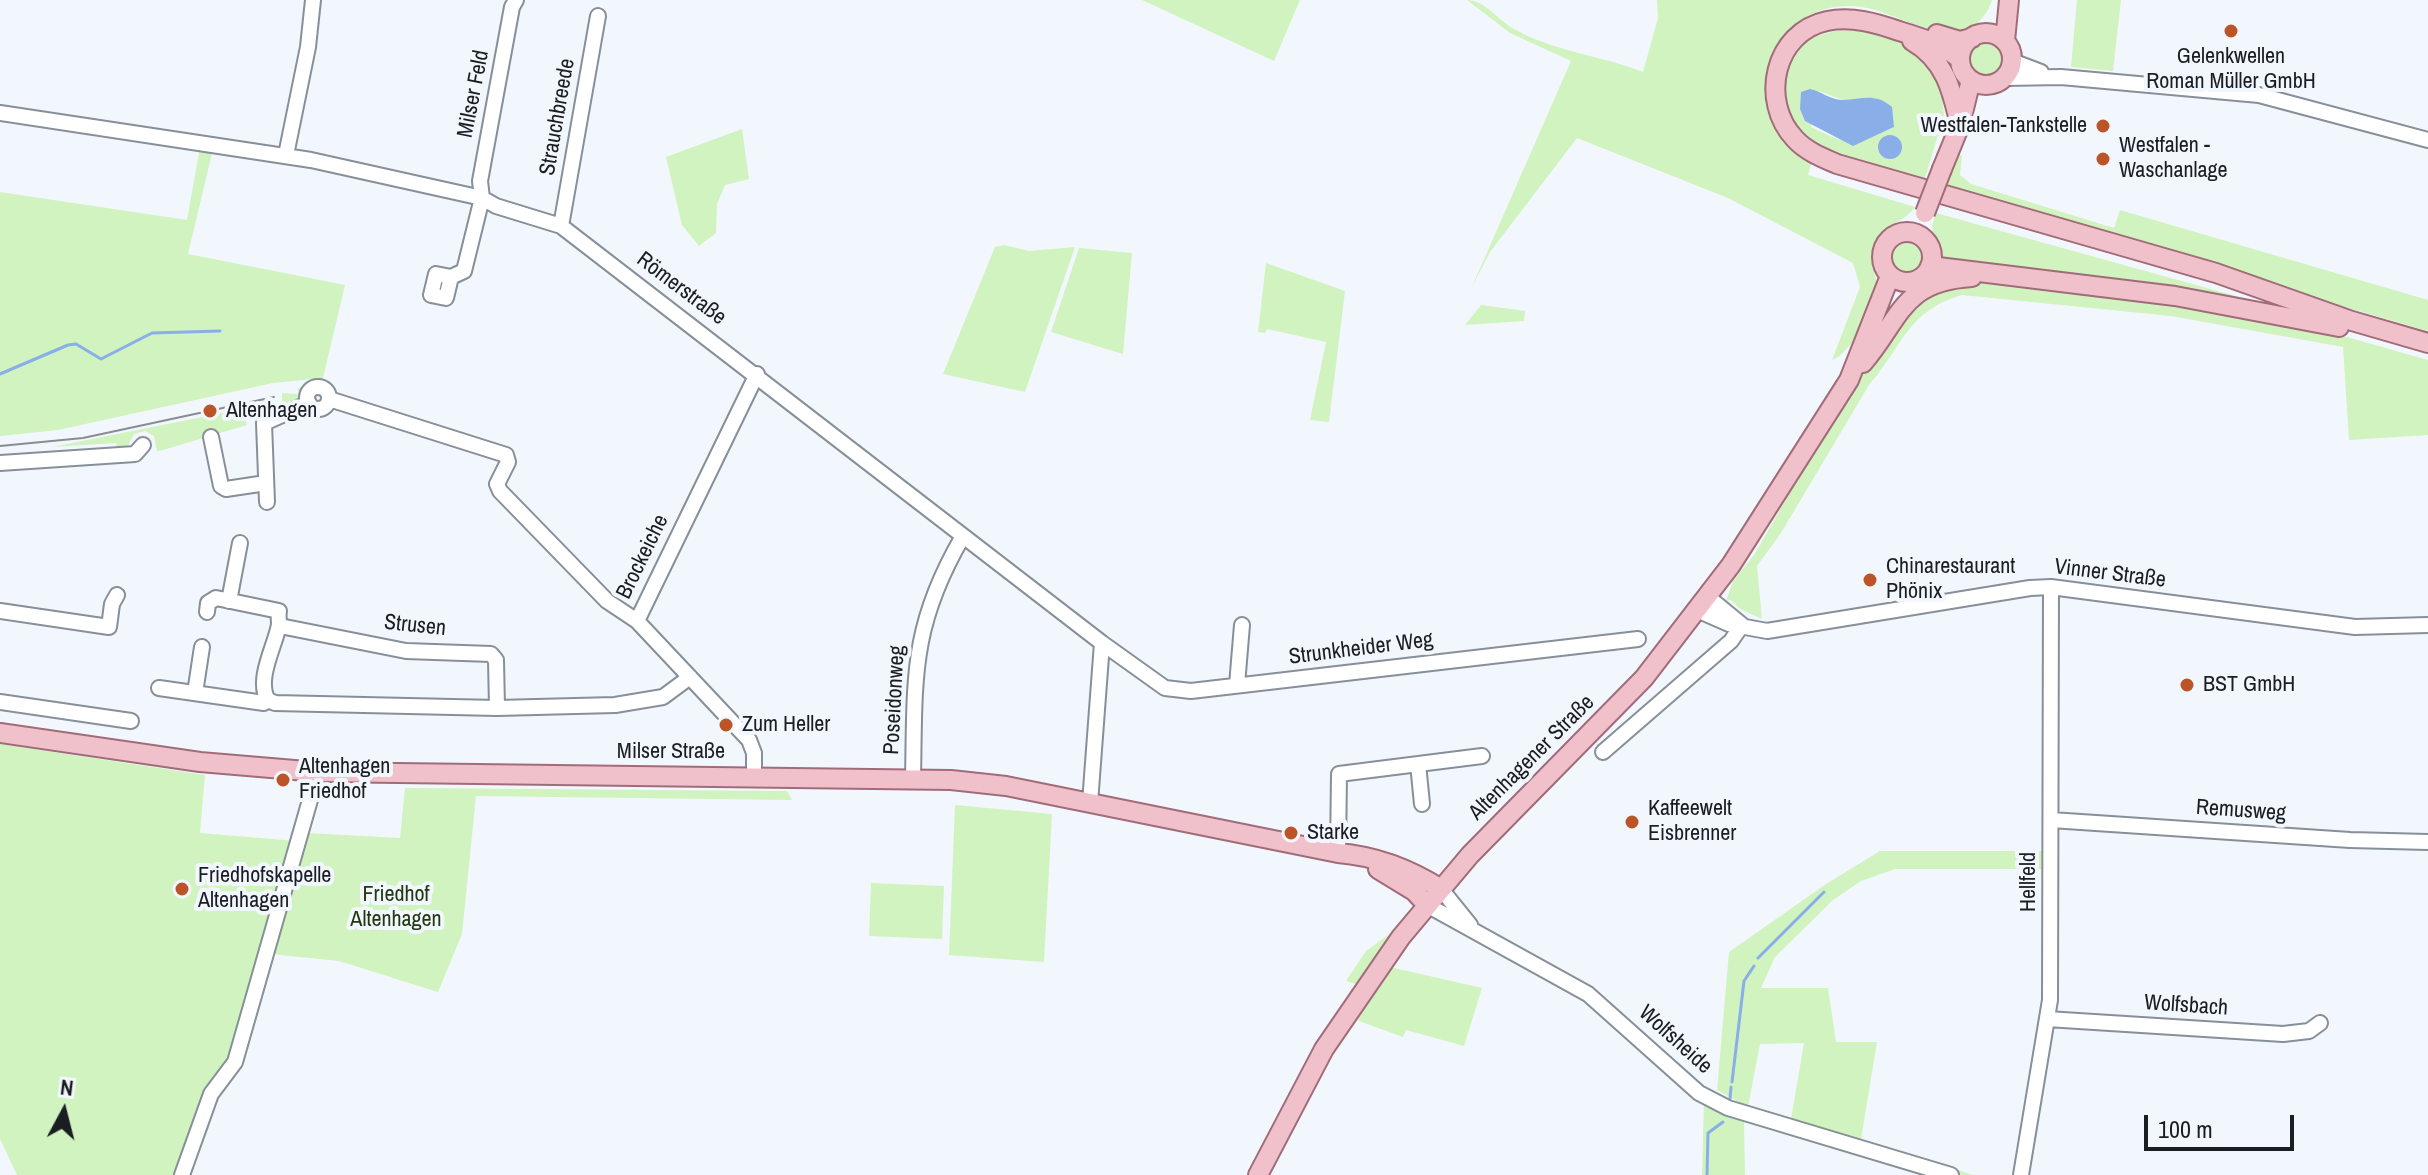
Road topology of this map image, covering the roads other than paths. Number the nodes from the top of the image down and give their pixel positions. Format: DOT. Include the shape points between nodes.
graph roads {
  1 [pos="313,0"];
  2 [pos="516,0"];
  3 [pos="2008,0"];
  4 [pos="598,16"];
  5 [pos="1881,24"];
  6 [pos="1988,37"];
  7 [pos="1775,51"];
  8 [pos="1960,59"];
  9 [pos="2008,69"];
  10 [pos="1978,82"];
  11 [pos="0,113"];
  12 [pos="1960,125"];
  13 [pos="2428,140"];
  14 [pos="286,155"];
  15 [pos="482,198"];
  16 [pos="1925,213"];
  17 [pos="561,226"];
  18 [pos="1907,232"];
  19 [pos="1926,241"];
  20 [pos="1930,266"];
  21 [pos="451,277"];
  22 [pos="2011,277"];
  23 [pos="1897,278"];
  24 [pos="2428,343"];
  25 [pos="2428,352"];
  26 [pos="1854,373"];
  27 [pos="757,374"];
  28 [pos="211,437"];
  29 [pos="143,445"];
  30 [pos="0,463"];
  31 [pos="266,483"];
  32 [pos="267,502"];
  33 [pos="963,536"];
  34 [pos="240,543"];
  35 [pos="2051,587"];
  36 [pos="117,595"];
  37 [pos="229,601"];
  38 [pos="1702,604"];
  39 [pos="0,611"];
  40 [pos="207,612"];
  41 [pos="637,621"];
  42 [pos="1242,625"];
  43 [pos="1742,625"];
  44 [pos="2428,625"];
  45 [pos="280,626"];
  46 [pos="1638,639"];
  47 [pos="1102,643"];
  48 [pos="202,647"];
  49 [pos="690,677"];
  50 [pos="1237,685"];
  51 [pos="159,688"];
  52 [pos="195,693"];
  53 [pos="268,700"];
  54 [pos="0,702"];
  55 [pos="497,708"];
  56 [pos="131,721"];
  57 [pos="0,733"];
  58 [pos="1603,752"];
  59 [pos="1482,756"];
  60 [pos="1418,764"];
  61 [pos="318,772"];
  62 [pos="754,777"];
  63 [pos="913,779"];
  64 [pos="1090,803"];
  65 [pos="1422,804"];
  66 [pos="2051,820"];
  67 [pos="2428,842"];
  68 [pos="1338,853"];
  69 [pos="1441,889"];
  70 [pos="1427,905"];
  71 [pos="1476,931"];
  72 [pos="2047,1019"];
  73 [pos="2320,1023"];
  74 [pos="182,1175"];
  75 [pos="1258,1175"];
  76 [pos="1951,1175"];
  77 [pos="2021,1175"];
  1 -- 14 [label="street"];
  2 -- 15 [label="street, Milser Feld" via="480,181"];
  3 -- 6 [label="main road"];
  4 -- 17 [label="street, Strauchbreede"];
  5 -- 8 [label="main road" via="1946,48"];
  5 -- 12 [label="main road" via="1940,64"];
  5 -- 24 [label="main road" via="1849,18 1807,27 1781,56 1775,98 1782,122 1814,154 2216,273"];
  6 -- 7 [label="main road" via="1960,41 1877,14 1835,10 1801,23"];
  6 -- 8 [label="main road"];
  6 -- 9 [label="main road"];
  8 -- 10 [label="main road"];
  9 -- 10 [label="main road"];
  9 -- 13 [label="street" via="2259,95"];
  10 -- 12 [label="main road"];
  11 -- 14 [label="street, Römerstraße"];
  12 -- 16 [label="main road, bridge"];
  14 -- 15 [label="street, Römerstraße"];
  15 -- 17 [label="street, Römerstraße"];
  15 -- 21 [label="street, Milser Feld" via="464,271"];
  16 -- 18 [label="main road"];
  16 -- 19 [label="main road"];
  17 -- 27 [label="street, Römerstraße"];
  18 -- 19 [label="main road"];
  18 -- 23 [label="main road" via="1885,245 1883,263"];
  19 -- 20 [label="main road"];
  20 -- 22 [label="main road"];
  20 -- 23 [label="main road" via="1919,279"];
  22 -- 25 [label="main road" via="2244,307"];
  22 -- 26 [label="main road" via="1954,278 1916,295"];
  23 -- 26 [label="main road, Altenhagener Straße"];
  26 -- 38 [label="main road, Altenhagener Straße"];
  27 -- 33 [label="street, Römerstraße"];
  27 -- 41 [label="street, Brockeiche"];
  28 -- 31 [label="street" via="221,486"];
  29 -- 30 [label="street" via="135,454"];
  31 -- 32 [label="street"];
  31 -- 41 [label="street" via="264,423 309,403 319,409 329,399 506,455 497,484 500,491 607,601"];
  33 -- 47 [label="street, Römerstraße"];
  33 -- 63 [label="street, Poseidonweg" via="934,591 921,633"];
  34 -- 37 [label="street"];
  35 -- 43 [label="street, Vinner Straße" via="1779,630"];
  35 -- 44 [label="street, Vinner Straße" via="2355,627"];
  35 -- 66 [label="street, Hellfeld"];
  36 -- 39 [label="street" via="109,627"];
  37 -- 40 [label="street" via="216,598 208,603"];
  37 -- 45 [label="street, Strusen" via="279,611"];
  38 -- 43 [label="street, Vinner Straße" via="1716,620"];
  38 -- 69 [label="main road, Altenhagener Straße" via="1644,678"];
  41 -- 49 [label="street, Brockeiche"];
  42 -- 50 [label="street"];
  43 -- 58 [label="street" via="1731,641"];
  45 -- 53 [label="street" via="264,689"];
  45 -- 55 [label="street, Strusen" via="406,651 491,654 496,660"];
  46 -- 50 [label="street, Strunkheider Weg"];
  47 -- 50 [label="street, Strunkheider Weg" via="1165,688"];
  47 -- 64 [label="street"];
  48 -- 52 [label="street"];
  49 -- 55 [label="street" via="663,697 645,701"];
  49 -- 62 [label="street, Brockeiche" via="749,740"];
  51 -- 52 [label="street"];
  52 -- 53 [label="street"];
  53 -- 55 [label="street"];
  54 -- 56 [label="street"];
  57 -- 61 [label="main road, Milser Straße"];
  59 -- 60 [label="street"];
  60 -- 65 [label="street"];
  60 -- 68 [label="street" via="1339,774"];
  61 -- 62 [label="main road, Milser Straße"];
  61 -- 74 [label="street" via="235,1062 211,1094"];
  62 -- 63 [label="main road, Milser Straße"];
  63 -- 64 [label="main road, Milser Straße" via="1006,786"];
  64 -- 68 [label="main road, Milser Straße"];
  66 -- 67 [label="street, Remusweg"];
  66 -- 72 [label="street, Hellfeld"];
  68 -- 69 [label="main road, Milser Straße" via="1396,865"];
  68 -- 70 [label="main road, Milser Straße" via="1397,879"];
  69 -- 70 [label="main road, Altenhagener Straße"];
  69 -- 71 [label="street, Wolfsheide"];
  70 -- 71 [label="street, Wolfsheide"];
  70 -- 75 [label="main road, Altenhagener Straße" via="1336,1028"];
  71 -- 76 [label="street, Wolfsheide" via="1588,994 1699,1093 1756,1118"];
  72 -- 73 [label="street, Wolfsbach" via="2283,1034 2309,1031"];
  72 -- 77 [label="street, Hellfeld"];
}
